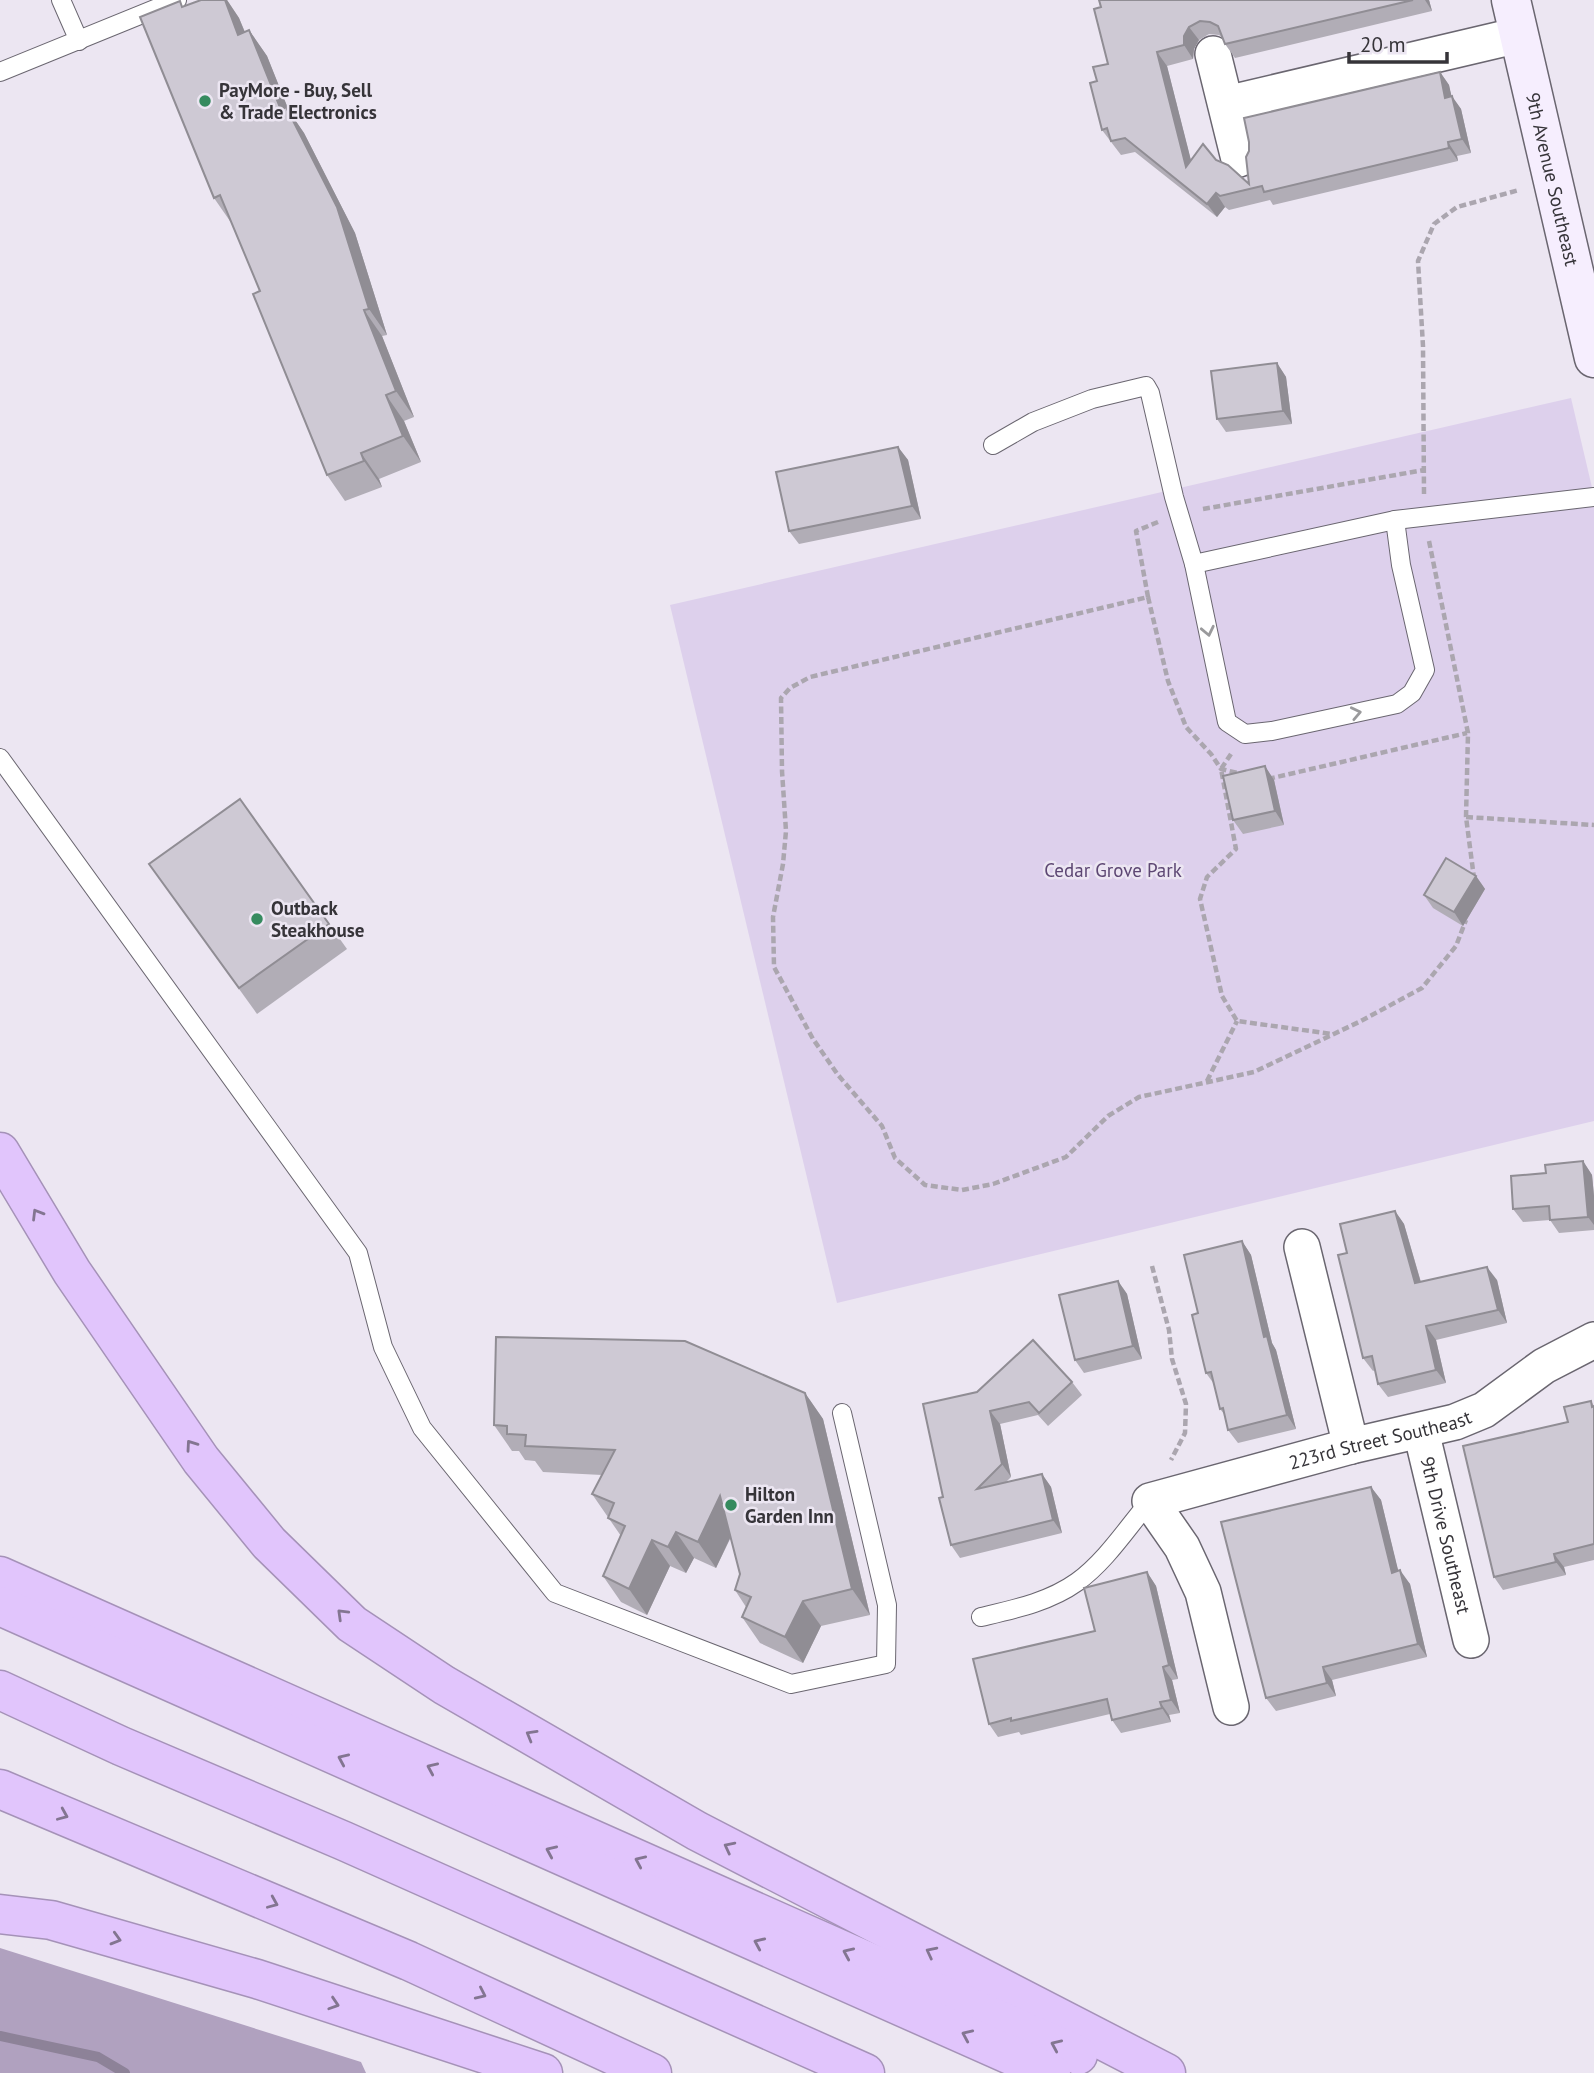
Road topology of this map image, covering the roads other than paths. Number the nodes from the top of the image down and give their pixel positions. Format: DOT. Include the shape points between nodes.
graph roads {
  1 [pos="61,0"];
  2 [pos="177,0"];
  3 [pos="1516,17"];
  4 [pos="79,41"];
  5 [pos="1213,54"];
  6 [pos="0,72"];
  7 [pos="1226,104"];
  8 [pos="1240,159"];
  9 [pos="1594,358"];
  10 [pos="993,446"];
  11 [pos="1594,497"];
  12 [pos="1395,520"];
  13 [pos="1194,564"];
  14 [pos="0,758"];
  15 [pos="0,1153"];
  16 [pos="1302,1247"];
  17 [pos="1594,1340"];
  18 [pos="842,1413"];
  19 [pos="1421,1431"];
  20 [pos="1351,1446"];
  21 [pos="1150,1501"];
  22 [pos="0,1576"];
  23 [pos="0,1606"];
  24 [pos="981,1617"];
  25 [pos="1471,1640"];
  26 [pos="0,1690"];
  27 [pos="0,1707"];
  28 [pos="1231,1707"];
  29 [pos="0,1788"];
  30 [pos="0,1914"];
  31 [pos="542,2073"];
  32 [pos="652,2073"];
  33 [pos="814,2073"];
  34 [pos="865,2073"];
  35 [pos="1051,2073"];
  36 [pos="1118,2073"];
  37 [pos="1166,2073"];
  1 -- 4 [label="lane"];
  2 -- 4 [label="lane"];
  3 -- 7 [label="street"];
  3 -- 9 [label="main road, 9th Avenue Southeast"];
  4 -- 6 [label="lane"];
  5 -- 7 [label="street"];
  7 -- 8 [label="street"];
  10 -- 13 [label="lane" via="1045,417 1146,386"];
  11 -- 12 [label="lane"];
  12 -- 13 [label="lane"];
  13 -- 12 [label="lane, one-way" via="1227,722 1245,734 1272,732 1396,704 1412,693 1425,670"];
  14 -- 18 [label="lane" via="358,1253 383,1347 422,1427 555,1593 791,1684 886,1664 887,1605"];
  37 -- 15 [label="highway, one-way" via="697,1831 444,1685 352,1624 269,1543 201,1460 72,1272"];
  16 -- 20 [label="street"];
  17 -- 19 [label="street, 223rd Street Southeast" via="1544,1366 1484,1410"];
  19 -- 20 [label="street, 223rd Street Southeast"];
  19 -- 25 [label="street, 9th Drive Southeast"];
  20 -- 21 [label="street, 223rd Street Southeast"];
  21 -- 24 [label="lane" via="1102,1559 1077,1581 1026,1607"];
  21 -- 28 [label="street" via="1182,1547 1203,1592"];
  36 -- 22 [label="highway, one-way"];
  35 -- 23 [label="highway, one-way"];
  26 -- 34 [label="highway"];
  27 -- 33 [label="highway"];
  29 -- 32 [label="highway, one-way" via="409,1961"];
  30 -- 31 [label="highway, one-way" via="51,1920 257,1979"];
}
